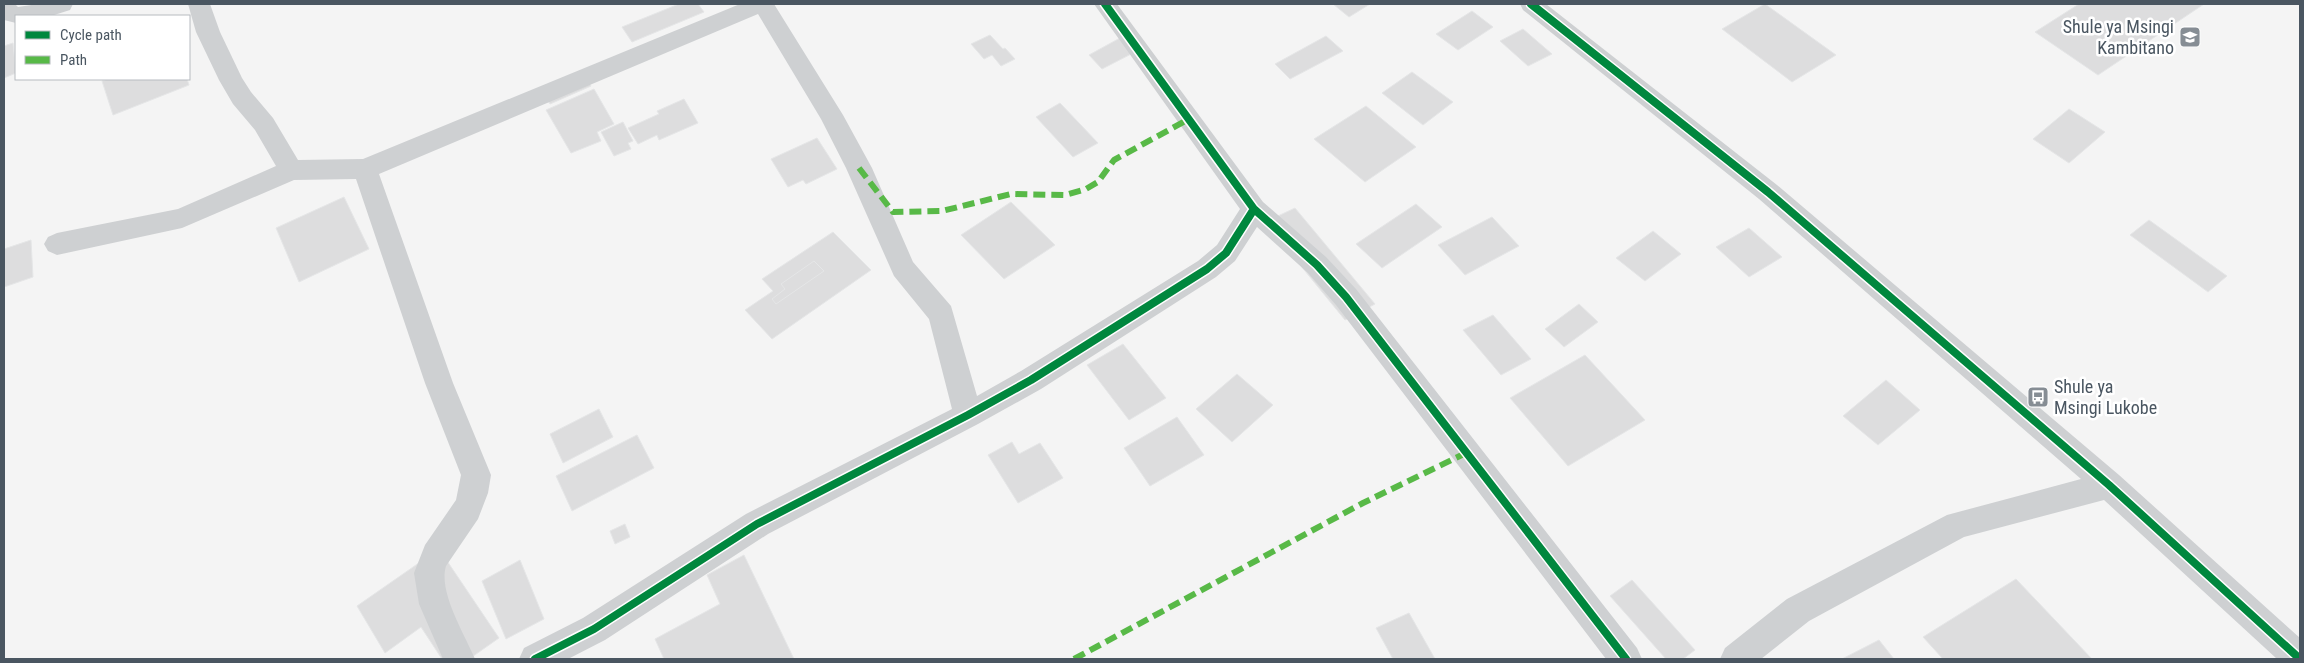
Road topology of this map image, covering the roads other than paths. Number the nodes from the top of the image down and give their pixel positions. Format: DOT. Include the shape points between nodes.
graph roads {
  1 [pos="62,4"];
  2 [pos="199,4"];
  3 [pos="762,4"];
  4 [pos="1105,4"];
  5 [pos="1531,4"];
  6 [pos="4,5"];
  7 [pos="365,169"];
  8 [pos="291,170"];
  9 [pos="1254,209"];
  10 [pos="57,244"];
  11 [pos="968,416"];
  12 [pos="2109,485"];
  13 [pos="459,659"];
  14 [pos="535,659"];
  15 [pos="1626,659"];
  16 [pos="1736,659"];
  17 [pos="2300,659"];
  1 -- 6 [label="street" via="14,15 5,11"];
  2 -- 8 [label="street" via="208,32 231,80 264,124"];
  3 -- 7 [label="street"];
  3 -- 11 [label="street" via="831,114 903,268 941,314"];
  4 -- 9 [label="street"];
  5 -- 12 [label="street" via="1768,192"];
  7 -- 8 [label="street"];
  7 -- 13 [label="street" via="439,383 476,475 476,488 468,508 434,557 428,574 431,591"];
  8 -- 10 [label="street" via="182,218"];
  9 -- 11 [label="street" via="1226,253 1207,269"];
  9 -- 15 [label="street" via="1317,265 1346,297"];
  11 -- 14 [label="street" via="757,524 594,628"];
  12 -- 16 [label="street" via="1958,525 1798,610"];
  12 -- 17 [label="street"];
}
